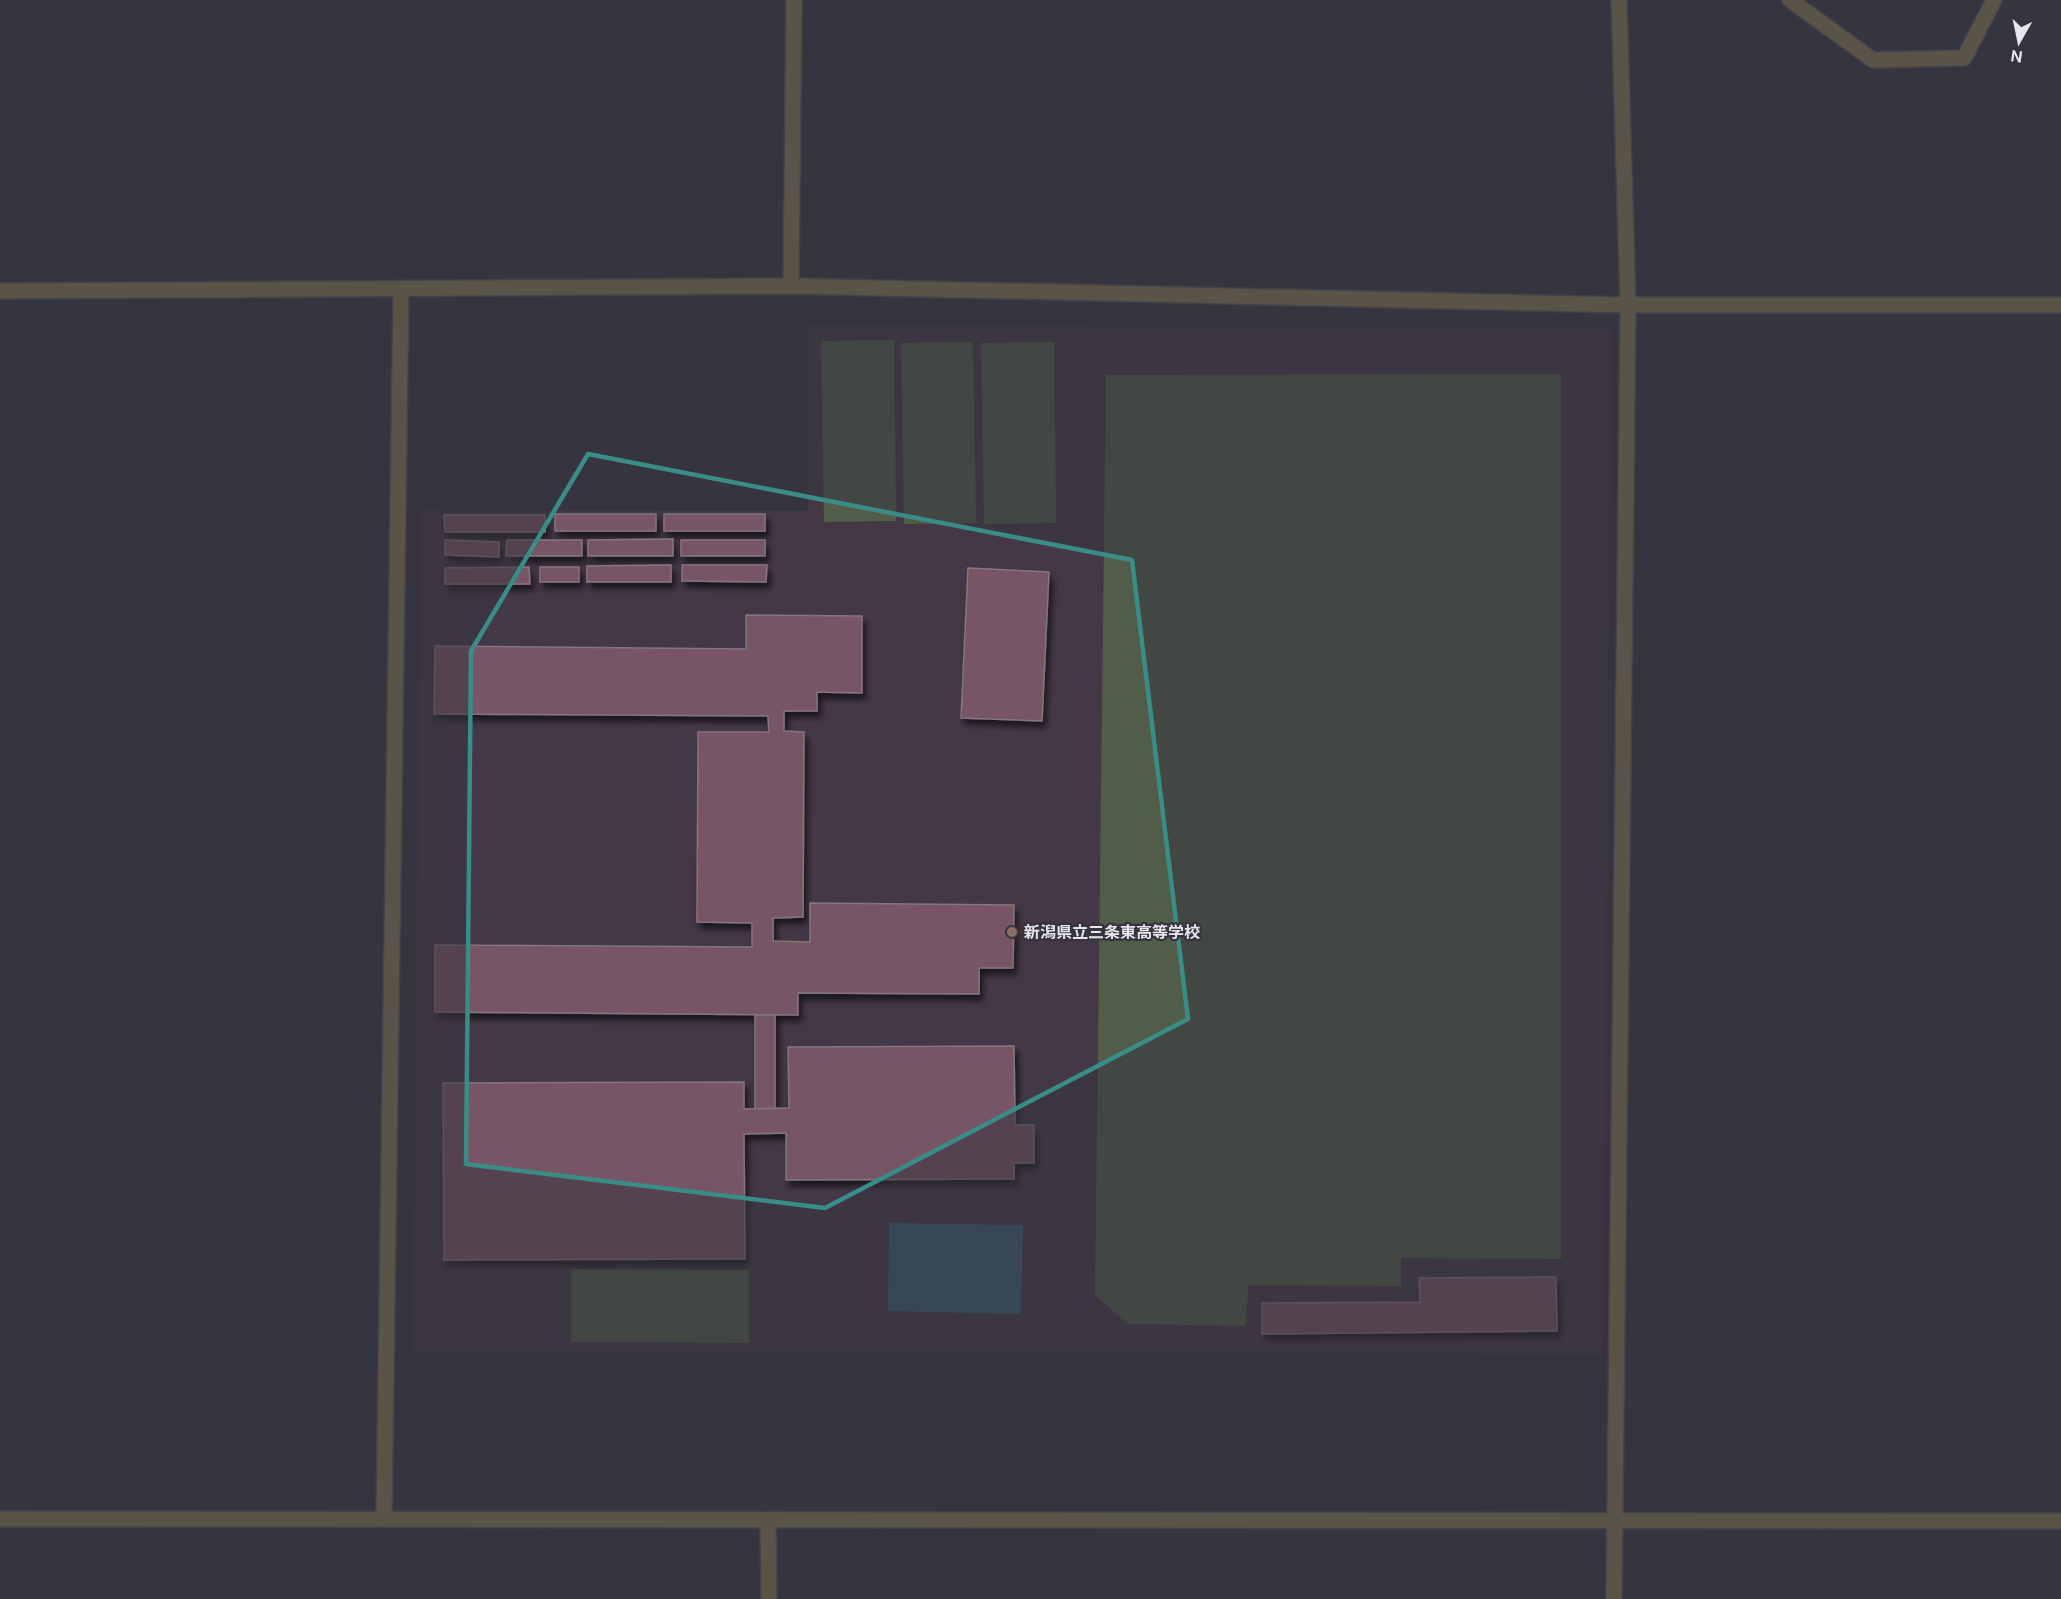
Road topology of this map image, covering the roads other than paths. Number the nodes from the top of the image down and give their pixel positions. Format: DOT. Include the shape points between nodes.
graph roads {
  1 [pos="794,0"];
  2 [pos="1619,0"];
  3 [pos="1790,0"];
  4 [pos="1994,0"];
  5 [pos="791,286"];
  6 [pos="401,290"];
  7 [pos="0,291"];
  8 [pos="1628,305"];
  9 [pos="2061,305"];
  10 [pos="0,1519"];
  11 [pos="384,1519"];
  12 [pos="768,1520"];
  13 [pos="1615,1521"];
  14 [pos="2061,1521"];
  15 [pos="769,1599"];
  16 [pos="1614,1599"];
  1 -- 5 [label="street"];
  2 -- 8 [label="street"];
  3 -- 4 [label="street" via="1873,60 1964,58"];
  5 -- 6 [label="street"];
  5 -- 8 [label="street"];
  6 -- 7 [label="street"];
  6 -- 11 [label="street"];
  8 -- 9 [label="street"];
  8 -- 13 [label="street"];
  10 -- 11 [label="street"];
  11 -- 12 [label="street"];
  12 -- 13 [label="street"];
  12 -- 15 [label="street"];
  13 -- 14 [label="street"];
  13 -- 16 [label="street"];
}
